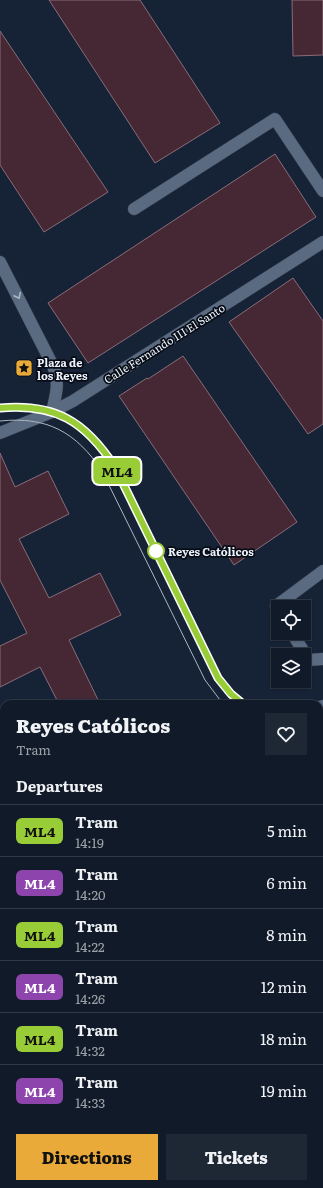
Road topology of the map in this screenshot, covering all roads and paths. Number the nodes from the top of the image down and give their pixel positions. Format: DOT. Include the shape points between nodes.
graph roads {
  1 [pos="323,191"];
  2 [pos="134,209"];
  3 [pos="323,242"];
  4 [pos="0,262"];
  5 [pos="52,412"];
  6 [pos="0,433"];
  7 [pos="323,571"];
  8 [pos="284,600"];
  9 [pos="296,640"];
  10 [pos="323,659"];
  1 -- 2 [label="street" via="275,119"];
  3 -- 5 [label="street, Calle Fernando III El Santo"];
  4 -- 5 [label="street, one-way" via="57,377 58,388"];
  5 -- 6 [label="street, Calle Fernando III El Santo"];
  7 -- 8 [label="street"];
  9 -- 10 [label="street" via="309,660"];
}
